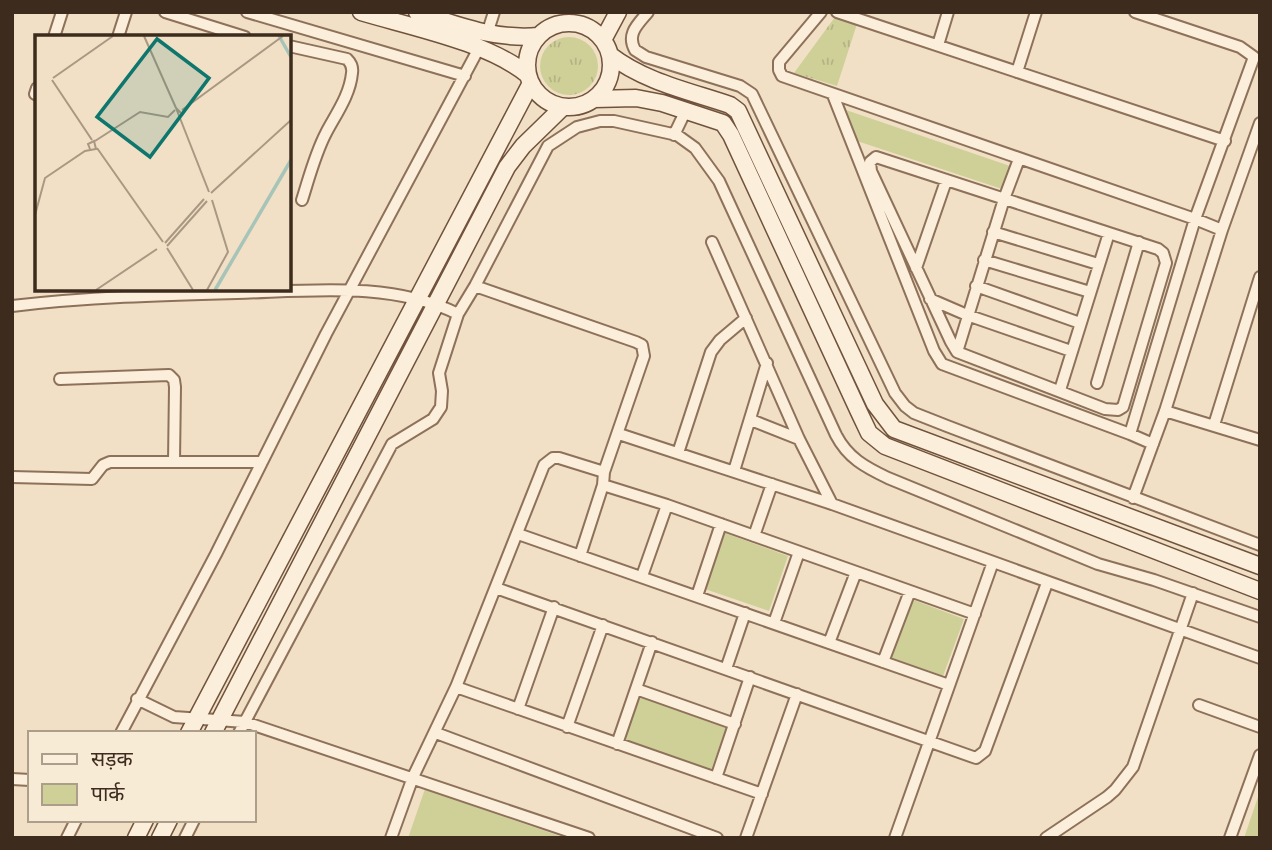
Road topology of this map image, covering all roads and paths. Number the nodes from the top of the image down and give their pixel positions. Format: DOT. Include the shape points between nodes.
graph roads {
  1 [pos="62,12"];
  2 [pos="126,12"];
  3 [pos="165,12"];
  4 [pos="247,12"];
  5 [pos="361,12"];
  6 [pos="416,12"];
  7 [pos="494,12"];
  8 [pos="618,12"];
  9 [pos="648,12"];
  10 [pos="821,12"];
  11 [pos="837,12"];
  12 [pos="948,12"];
  13 [pos="1036,12"];
  14 [pos="1135,12"];
  15 [pos="581,18"];
  16 [pos="55,35"];
  17 [pos="119,35"];
  18 [pos="238,35"];
  19 [pos="538,36"];
  20 [pos="483,41"];
  21 [pos="938,45"];
  22 [pos="290,46"];
  23 [pos="607,47"];
  24 [pos="688,70"];
  25 [pos="1017,72"];
  26 [pos="465,76"];
  27 [pos="529,79"];
  28 [pos="682,89"];
  29 [pos="833,95"];
  30 [pos="594,99"];
  31 [pos="563,107"];
  32 [pos="686,110"];
  33 [pos="1260,123"];
  34 [pos="674,135"];
  35 [pos="1225,141"];
  36 [pos="1256,150"];
  37 [pos="1018,159"];
  38 [pos="946,181"];
  39 [pos="1003,199"];
  40 [pos="302,200"];
  41 [pos="1195,219"];
  42 [pos="1222,230"];
  43 [pos="993,232"];
  44 [pos="1109,233"];
  45 [pos="712,242"];
  46 [pos="1139,242"];
  47 [pos="984,261"];
  48 [pos="1098,264"];
  49 [pos="916,268"];
  50 [pos="1260,277"];
  51 [pos="475,286"];
  52 [pos="976,286"];
  53 [pos="350,290"];
  54 [pos="204,291"];
  55 [pos="1090,292"];
  56 [pos="416,298"];
  57 [pos="930,299"];
  58 [pos="437,303"];
  59 [pos="12,306"];
  60 [pos="458,314"];
  61 [pos="967,315"];
  62 [pos="746,318"];
  63 [pos="1080,323"];
  64 [pos="1071,351"];
  65 [pos="957,352"];
  66 [pos="767,363"];
  67 [pos="60,379"];
  68 [pos="1097,383"];
  69 [pos="1060,390"];
  70 [pos="1165,411"];
  71 [pos="751,420"];
  72 [pos="1214,425"];
  73 [pos="619,434"];
  74 [pos="1130,434"];
  75 [pos="799,439"];
  76 [pos="1260,440"];
  77 [pos="1153,444"];
  78 [pos="678,453"];
  79 [pos="174,461"];
  80 [pos="262,462"];
  81 [pos="734,471"];
  82 [pos="604,472"];
  83 [pos="12,477"];
  84 [pos="772,484"];
  85 [pos="603,485"];
  86 [pos="1133,498"];
  87 [pos="832,504"];
  88 [pos="667,505"];
  89 [pos="721,524"];
  90 [pos="518,534"];
  91 [pos="754,536"];
  92 [pos="1260,545"];
  93 [pos="799,552"];
  94 [pos="580,556"];
  95 [pos="993,562"];
  96 [pos="1260,566"];
  97 [pos="856,572"];
  98 [pos="642,576"];
  99 [pos="1047,583"];
  100 [pos="496,588"];
  101 [pos="910,591"];
  102 [pos="1260,591"];
  103 [pos="1193,593"];
  104 [pos="697,596"];
  105 [pos="554,607"];
  106 [pos="745,613"];
  107 [pos="975,614"];
  108 [pos="1260,617"];
  109 [pos="774,623"];
  110 [pos="603,625"];
  111 [pos="1180,631"];
  112 [pos="652,642"];
  113 [pos="829,643"];
  114 [pos="1260,658"];
  115 [pos="883,662"];
  116 [pos="726,669"];
  117 [pos="750,677"];
  118 [pos="949,685"];
  119 [pos="456,687"];
  120 [pos="636,689"];
  121 [pos="797,694"];
  122 [pos="137,699"];
  123 [pos="1199,705"];
  124 [pos="518,709"];
  125 [pos="245,722"];
  126 [pos="734,724"];
  127 [pos="192,726"];
  128 [pos="217,726"];
  129 [pos="568,727"];
  130 [pos="1260,727"];
  131 [pos="122,731"];
  132 [pos="240,731"];
  133 [pos="436,733"];
  134 [pos="927,742"];
  135 [pos="617,744"];
  136 [pos="1260,755"];
  137 [pos="413,777"];
  138 [pos="716,778"];
  139 [pos="1247,790"];
  140 [pos="762,794"];
  141 [pos="1260,795"];
  142 [pos="75,822"];
  143 [pos="144,822"];
  144 [pos="193,822"];
  145 [pos="67,838"];
  146 [pos="136,838"];
  147 [pos="185,838"];
  148 [pos="390,838"];
  149 [pos="589,838"];
  150 [pos="717,838"];
  151 [pos="746,838"];
  152 [pos="895,838"];
  153 [pos="1046,838"];
  154 [pos="1230,838"];
  1 -- 16 [label="street"];
  2 -- 17 [label="street"];
  3 -- 18 [label="street"];
  4 -- 26 [label="street"];
  5 -- 20 [label="street"];
  6 -- 20 [label="street"];
  7 -- 20 [label="street"];
  8 -- 23 [label="street"];
  9 -- 24 [label="street" via="633,30 635,50"];
  10 -- 29 [label="street" via="779,62 779,70 782,76"];
  11 -- 21 [label="street"];
  12 -- 21 [label="street"];
  13 -- 25 [label="street"];
  14 -- 35 [label="street" via="1251,53 1254,62"];
  15 -- 19 [label="street" via="551,26"];
  15 -- 23 [label="street"];
  19 -- 20 [label="street"];
  19 -- 27 [label="street" via="527,58"];
  20 -- 26 [label="street"];
  20 -- 27 [label="street"];
  21 -- 25 [label="street"];
  22 -- 40 [label="street" via="347,59 353,71"];
  23 -- 28 [label="street" via="637,73"];
  23 -- 30 [label="street" via="611,72"];
  24 -- 28 [label="street"];
  24 -- 86 [label="street" via="752,94 895,393 905,405 914,413"];
  25 -- 35 [label="street"];
  26 -- 53 [label="street"];
  27 -- 31 [label="street" via="540,96"];
  27 -- 56 [label="street"];
  28 -- 96 [label="street" via="730,105 744,122 875,404 894,429"];
  29 -- 37 [label="street"];
  29 -- 74 [label="street" via="942,364"];
  30 -- 31 [label="street"];
  30 -- 32 [label="street" via="636,98"];
  31 -- 58 [label="street" via="507,167"];
  32 -- 34 [label="street"];
  32 -- 102 [label="street" via="723,123 731,135 869,433 885,446"];
  33 -- 36 [label="street"];
  34 -- 51 [label="street" via="600,121 561,135 548,146"];
  34 -- 103 [label="street" via="695,148 719,181 835,435 858,463 1098,564"];
  35 -- 41 [label="street"];
  36 -- 42 [label="street"];
  37 -- 39 [label="street"];
  37 -- 41 [label="street"];
  38 -- 39 [label="street"];
  38 -- 49 [label="street"];
  38 -- 49 [label="street" via="880,157 870,162"];
  39 -- 43 [label="street"];
  39 -- 44 [label="street"];
  41 -- 42 [label="street"];
  41 -- 74 [label="street"];
  42 -- 70 [label="street"];
  43 -- 47 [label="street"];
  43 -- 48 [label="street"];
  44 -- 46 [label="street"];
  44 -- 48 [label="street"];
  45 -- 62 [label="street"];
  46 -- 68 [label="street"];
  46 -- 69 [label="street" via="1158,248 1166,263 1123,407 1105,409"];
  47 -- 52 [label="street"];
  47 -- 55 [label="street"];
  48 -- 55 [label="street"];
  49 -- 57 [label="street"];
  50 -- 72 [label="street"];
  51 -- 60 [label="street"];
  51 -- 73 [label="street" via="642,345 644,356"];
  52 -- 61 [label="street"];
  52 -- 63 [label="street"];
  53 -- 54 [label="street"];
  53 -- 56 [label="street"];
  53 -- 80 [label="street"];
  54 -- 59 [label="street"];
  55 -- 63 [label="street"];
  56 -- 58 [label="street"];
  56 -- 127 [label="street"];
  57 -- 61 [label="street"];
  57 -- 65 [label="street"];
  58 -- 60 [label="street"];
  58 -- 128 [label="street"];
  60 -- 125 [label="street" via="439,373 440,407 433,419 392,444"];
  61 -- 64 [label="street"];
  61 -- 65 [label="street"];
  62 -- 66 [label="street"];
  62 -- 78 [label="street" via="712,352"];
  63 -- 64 [label="street"];
  64 -- 69 [label="street"];
  65 -- 69 [label="street"];
  66 -- 71 [label="street"];
  66 -- 75 [label="street"];
  67 -- 79 [label="street" via="169,375 175,387"];
  70 -- 72 [label="street"];
  70 -- 77 [label="street"];
  71 -- 75 [label="street"];
  71 -- 81 [label="street"];
  72 -- 76 [label="street"];
  73 -- 78 [label="street"];
  73 -- 82 [label="street"];
  74 -- 77 [label="street"];
  75 -- 87 [label="street"];
  77 -- 86 [label="street"];
  78 -- 81 [label="street"];
  79 -- 80 [label="street"];
  79 -- 83 [label="street" via="107,463 87,480"];
  80 -- 122 [label="street"];
  81 -- 84 [label="street"];
  82 -- 85 [label="street"];
  82 -- 90 [label="street" via="559,458 548,461"];
  84 -- 87 [label="street"];
  84 -- 91 [label="street"];
  85 -- 88 [label="street"];
  85 -- 94 [label="street"];
  86 -- 92 [label="street"];
  87 -- 95 [label="street"];
  88 -- 89 [label="street"];
  88 -- 98 [label="street"];
  89 -- 91 [label="street"];
  89 -- 104 [label="street"];
  90 -- 94 [label="street"];
  90 -- 100 [label="street"];
  91 -- 93 [label="street"];
  93 -- 97 [label="street"];
  93 -- 109 [label="street"];
  94 -- 98 [label="street"];
  95 -- 99 [label="street"];
  95 -- 107 [label="street"];
  97 -- 101 [label="street"];
  97 -- 113 [label="street"];
  98 -- 104 [label="street"];
  99 -- 111 [label="street"];
  99 -- 134 [label="street" via="985,751 976,758"];
  100 -- 105 [label="street"];
  100 -- 119 [label="street"];
  101 -- 107 [label="street"];
  101 -- 115 [label="street"];
  103 -- 108 [label="street"];
  103 -- 111 [label="street"];
  104 -- 106 [label="street"];
  105 -- 110 [label="street"];
  105 -- 124 [label="street"];
  106 -- 109 [label="street"];
  106 -- 116 [label="street"];
  107 -- 118 [label="street"];
  109 -- 113 [label="street"];
  110 -- 112 [label="street"];
  110 -- 129 [label="street"];
  111 -- 114 [label="street"];
  111 -- 153 [label="street" via="1133,767 1107,797"];
  112 -- 116 [label="street"];
  112 -- 120 [label="street"];
  113 -- 115 [label="street"];
  115 -- 118 [label="street"];
  116 -- 117 [label="street"];
  117 -- 121 [label="street"];
  117 -- 126 [label="street"];
  118 -- 134 [label="street"];
  119 -- 124 [label="street"];
  119 -- 133 [label="street"];
  120 -- 126 [label="street"];
  120 -- 135 [label="street"];
  121 -- 134 [label="street"];
  121 -- 140 [label="street"];
  122 -- 127 [label="street"];
  122 -- 131 [label="street"];
  123 -- 130 [label="street"];
  124 -- 129 [label="street"];
  125 -- 128 [label="street"];
  125 -- 132 [label="street"];
  125 -- 137 [label="street"];
  126 -- 138 [label="street"];
  127 -- 128 [label="street"];
  129 -- 135 [label="street"];
  133 -- 137 [label="street"];
  133 -- 150 [label="street"];
  134 -- 152 [label="street"];
  135 -- 138 [label="street"];
  136 -- 139 [label="street"];
  137 -- 148 [label="street"];
  137 -- 149 [label="street"];
  138 -- 140 [label="street"];
  139 -- 141 [label="street"];
  139 -- 154 [label="street"];
  140 -- 151 [label="street"];
  142 -- 145 [label="street"];
  143 -- 146 [label="street"];
  144 -- 147 [label="street"];
}
